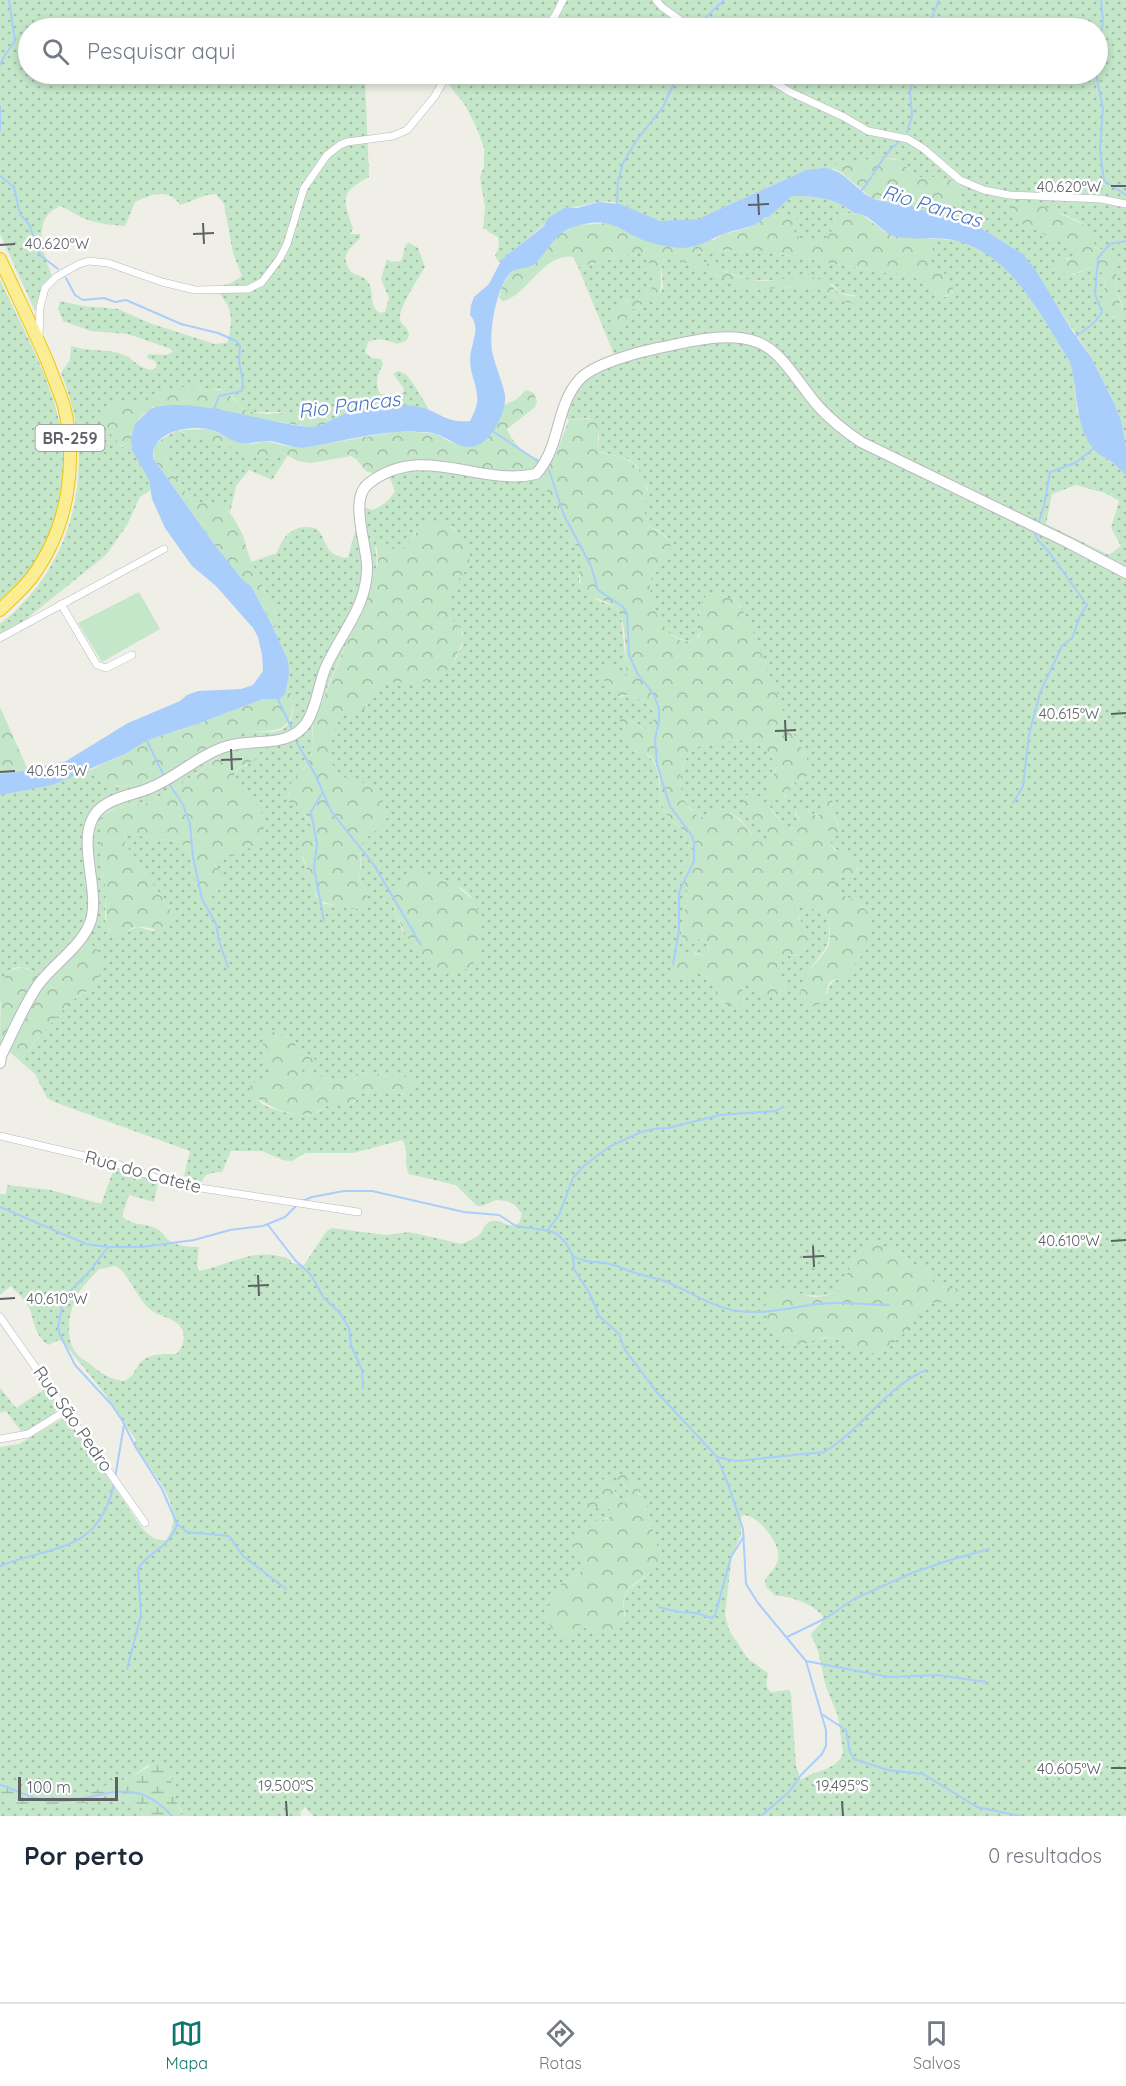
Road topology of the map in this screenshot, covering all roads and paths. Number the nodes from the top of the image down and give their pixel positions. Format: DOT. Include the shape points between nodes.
graph roads {
  1 [pos="563,0"];
  2 [pos="656,0"];
  3 [pos="553,18"];
  4 [pos="676,18"];
  5 [pos="442,84"];
  6 [pos="777,84"];
  7 [pos="1126,204"];
  8 [pos="0,259"];
  9 [pos="39,343"];
  10 [pos="164,549"];
  11 [pos="1126,573"];
  12 [pos="61,604"];
  13 [pos="0,610"];
  14 [pos="0,638"];
  15 [pos="132,655"];
  16 [pos="0,1063"];
  17 [pos="0,1136"];
  18 [pos="358,1212"];
  19 [pos="0,1317"];
  20 [pos="67,1410"];
  21 [pos="0,1439"];
  22 [pos="145,1523"];
  1 -- 3 [label="street"];
  2 -- 4 [label="street"];
  5 -- 9 [label="street" via="407,130 393,136 347,142 327,156 304,188 287,244 262,282 242,289 195,290 108,263 89,261 56,277 45,288"];
  6 -- 7 [label="street" via="868,131 908,139 960,180 984,190"];
  8 -- 9 [label="highway, BR-259"];
  9 -- 13 [label="highway, BR-259" via="63,405 69,433 68,492 42,562"];
  10 -- 12 [label="street"];
  11 -- 16 [label="street" via="861,442 818,407 794,374 759,342 734,338 697,341 633,353 582,377 569,393 549,454 536,474 506,477 418,464 399,467 366,485 359,519 367,567 365,588 356,614 326,669 308,721 289,737 228,746 150,788 119,797 101,808 87,834 94,891 91,921 81,939 53,967 27,1002"];
  12 -- 14 [label="street"];
  12 -- 15 [label="street" via="98,665 106,668"];
  17 -- 18 [label="street, Rua do Catete" via="114,1163 174,1184"];
  19 -- 20 [label="street, Rua São Pedro"];
  20 -- 21 [label="street" via="27,1434"];
  20 -- 22 [label="street, Rua São Pedro"];
}
